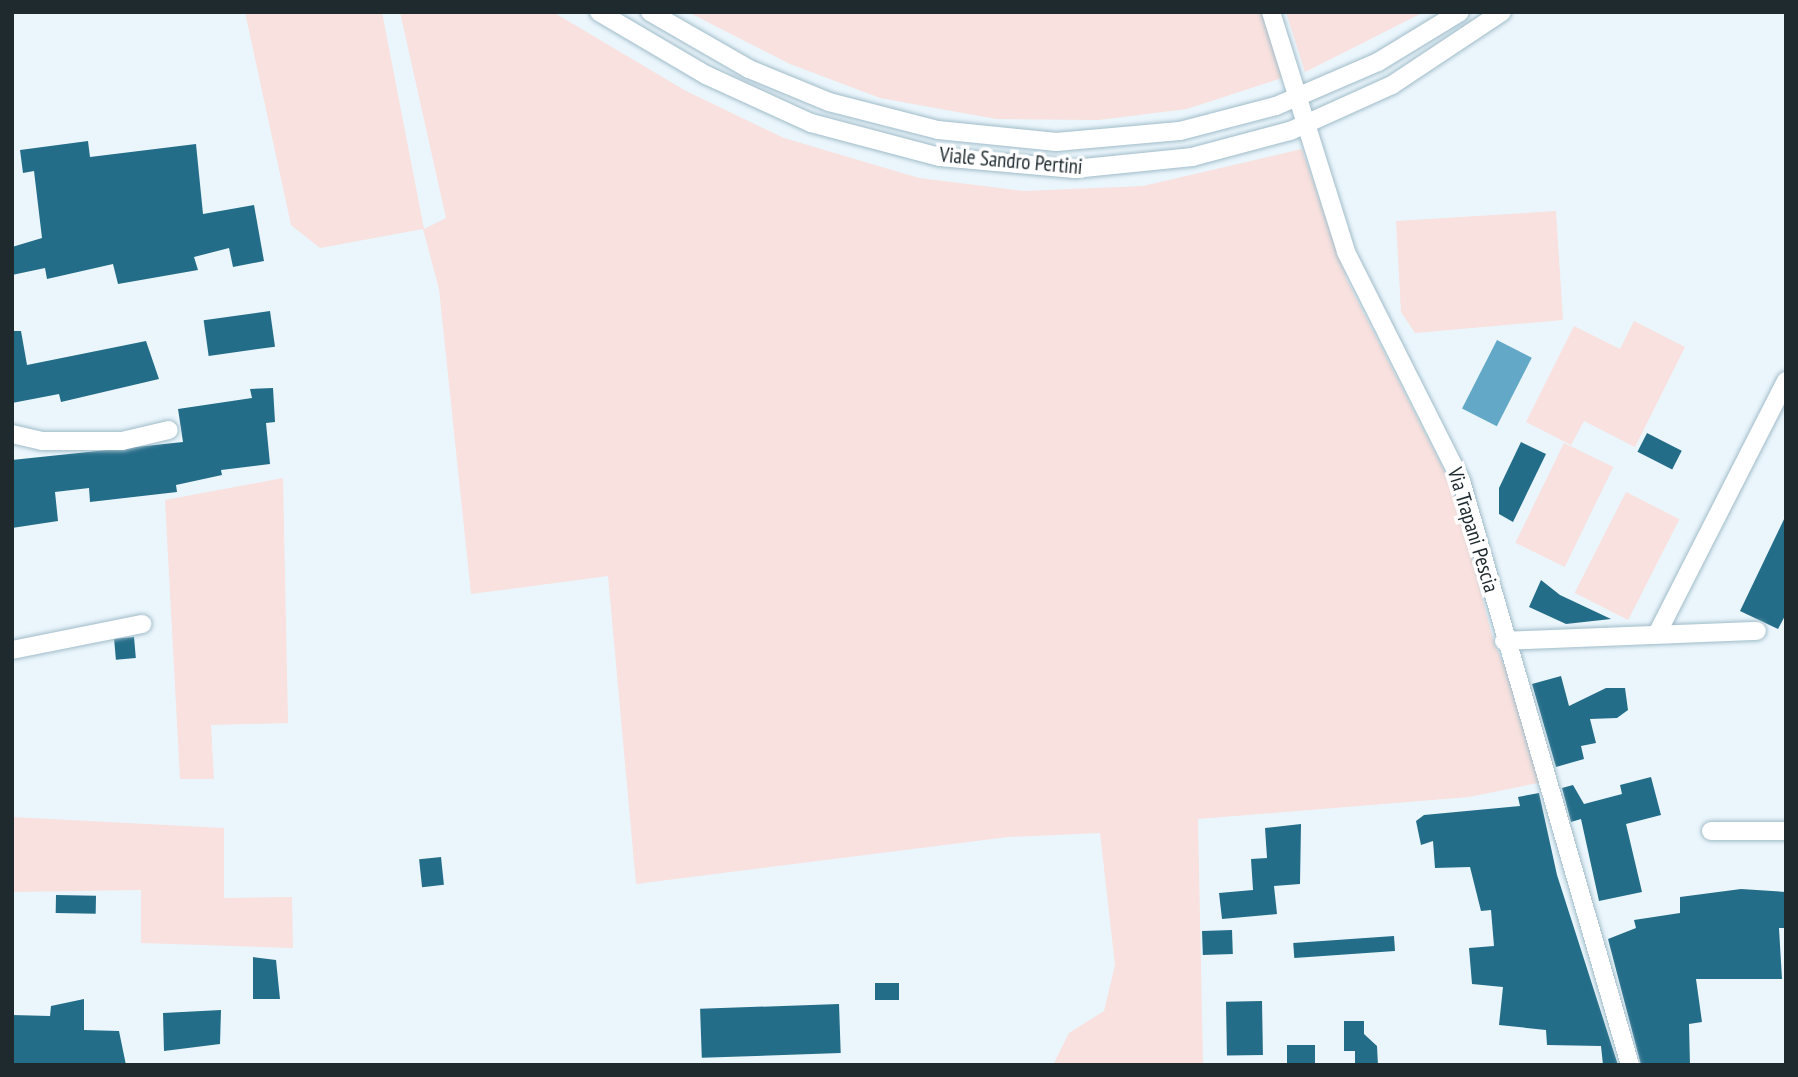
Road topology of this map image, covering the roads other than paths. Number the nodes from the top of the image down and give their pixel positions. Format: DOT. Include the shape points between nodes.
graph roads {
  1 [pos="599,12"];
  2 [pos="650,12"];
  3 [pos="1271,12"];
  4 [pos="1460,12"];
  5 [pos="1502,12"];
  6 [pos="1298,98"];
  7 [pos="1307,125"];
  8 [pos="1786,381"];
  9 [pos="169,430"];
  10 [pos="12,434"];
  11 [pos="142,624"];
  12 [pos="1756,631"];
  13 [pos="1658,632"];
  14 [pos="1504,641"];
  15 [pos="12,650"];
  16 [pos="1711,831"];
  17 [pos="1786,831"];
  18 [pos="1630,1065"];
  1 -- 7 [label="street, Viale Sandro Pertini" via="770,107 854,137 940,157 1035,167 1118,167 1232,148"];
  2 -- 6 [label="street, Viale Sandro Pertini" via="789,87 876,116 979,136 1133,138 1218,123"];
  3 -- 6 [label="street, Via Trapani Pescia"];
  4 -- 6 [label="street, Viale Sandro Pertini" via="1378,62"];
  5 -- 7 [label="street, Viale Sandro Pertini" via="1392,85"];
  6 -- 7 [label="street, Via Trapani Pescia"];
  7 -- 14 [label="street, Via Trapani Pescia" via="1346,252 1461,481"];
  8 -- 13 [label="street"];
  9 -- 10 [label="street" via="122,441 41,441"];
  11 -- 15 [label="street"];
  12 -- 13 [label="street"];
  13 -- 14 [label="street"];
  14 -- 18 [label="street, Via Trapani Pescia" via="1525,685"];
  16 -- 17 [label="street"];
}
